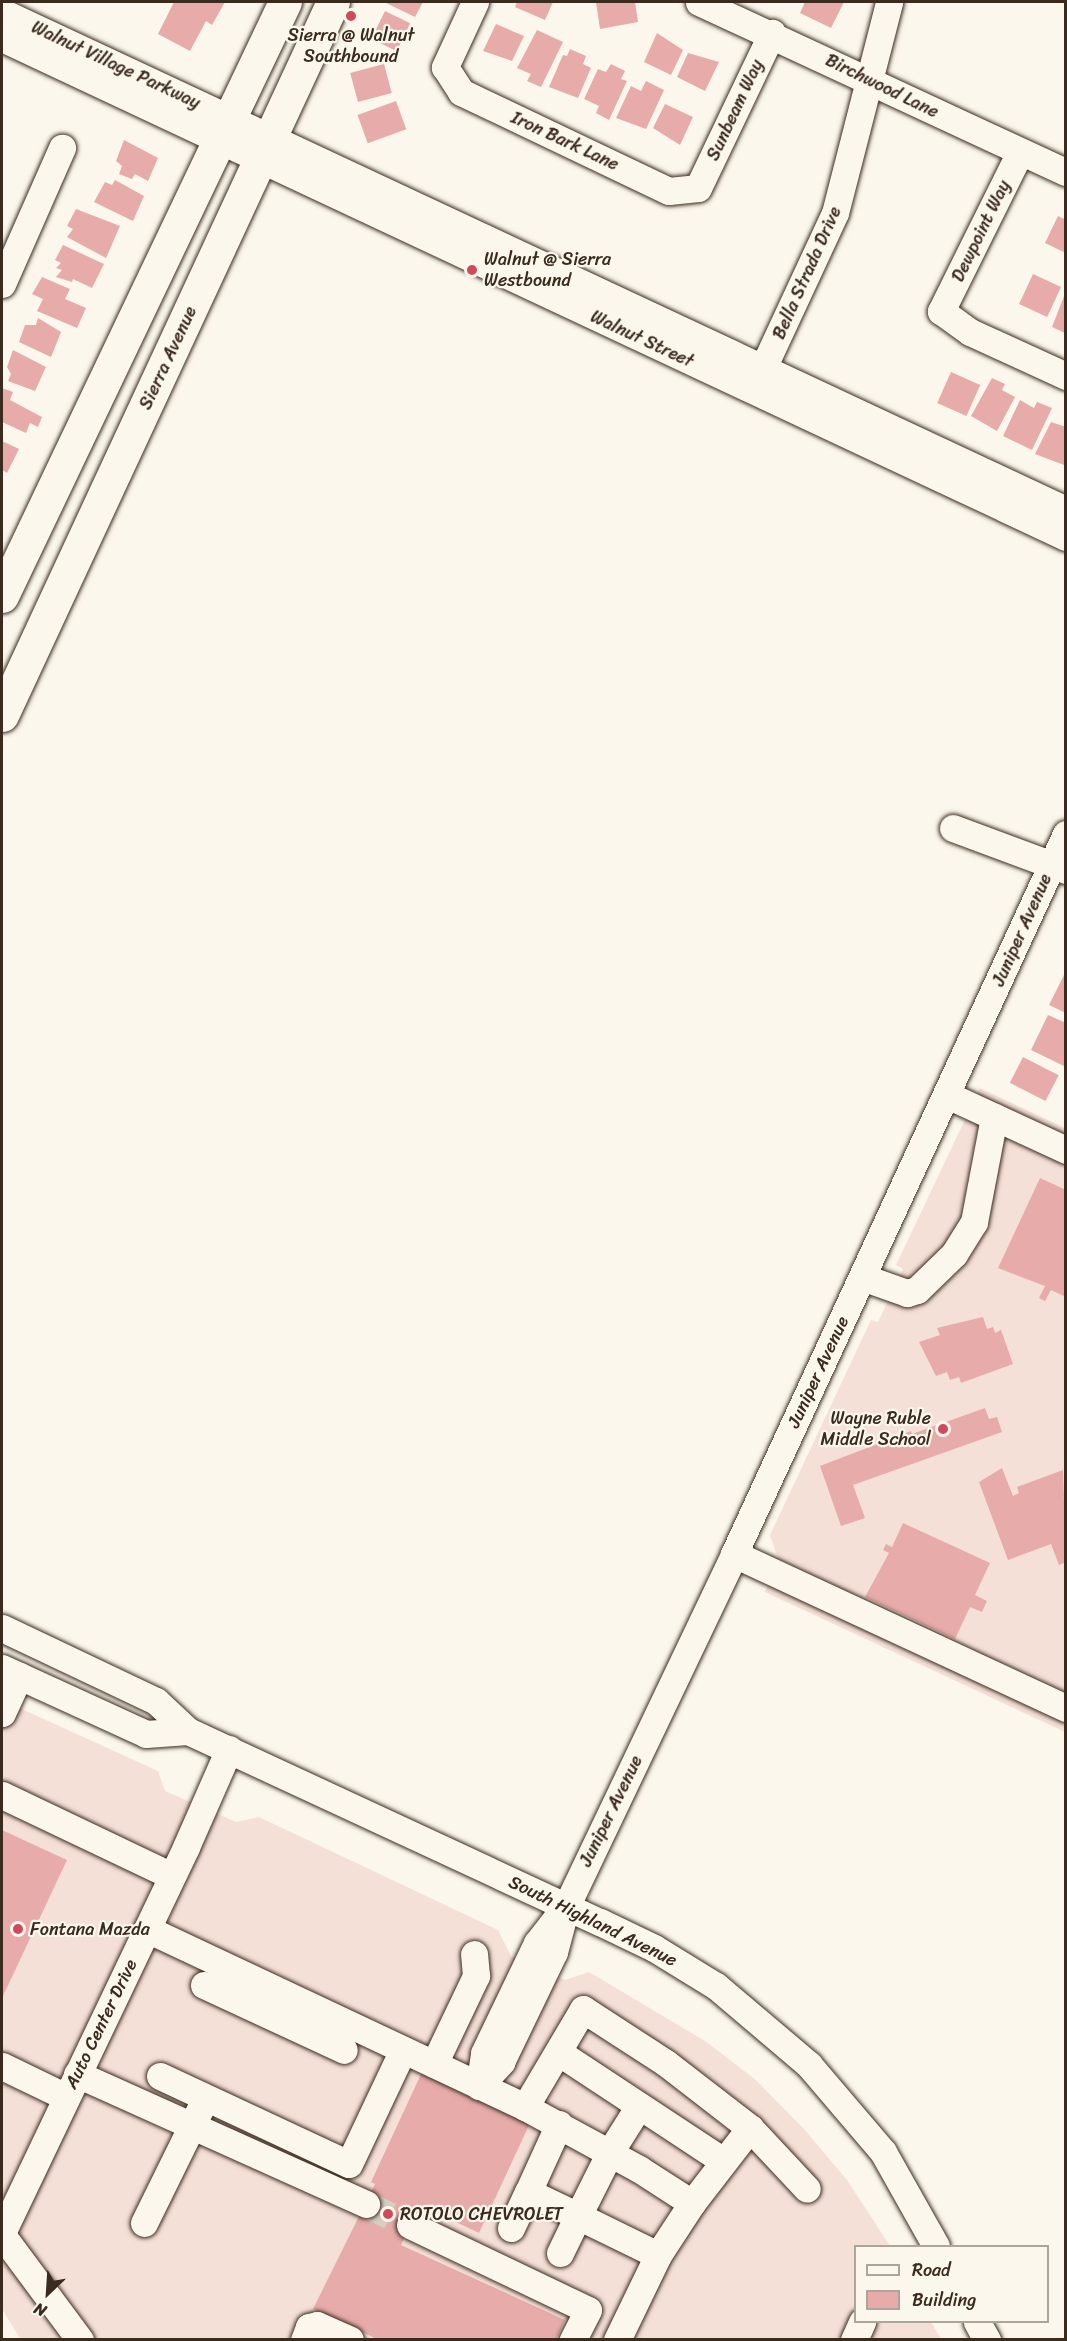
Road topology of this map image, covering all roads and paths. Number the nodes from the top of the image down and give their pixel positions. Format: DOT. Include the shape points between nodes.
graph roads {
  1 [pos="285,2"];
  2 [pos="333,2"];
  3 [pos="475,2"];
  4 [pos="699,2"];
  5 [pos="889,2"];
  6 [pos="2,12"];
  7 [pos="772,33"];
  8 [pos="2,38"];
  9 [pos="870,81"];
  10 [pos="224,129"];
  11 [pos="62,148"];
  12 [pos="265,148"];
  13 [pos="1020,152"];
  14 [pos="1065,172"];
  15 [pos="698,188"];
  16 [pos="2,284"];
  17 [pos="763,368"];
  18 [pos="1065,376"];
  19 [pos="1065,510"];
  20 [pos="1065,537"];
  21 [pos="2,596"];
  22 [pos="2,715"];
  23 [pos="953,828"];
  24 [pos="1065,834"];
  25 [pos="1059,867"];
  26 [pos="948,1095"];
  27 [pos="1004,1121"];
  28 [pos="1065,1150"];
  29 [pos="862,1277"];
  30 [pos="734,1554"];
  31 [pos="2,1628"];
  32 [pos="10,1672"];
  33 [pos="1065,1708"];
  34 [pos="2,1713"];
  35 [pos="188,1731"];
  36 [pos="229,1749"];
  37 [pos="2,1794"];
  38 [pos="172,1876"];
  39 [pos="566,1907"];
  40 [pos="147,1929"];
  41 [pos="474,1954"];
  42 [pos="204,1985"];
  43 [pos="299,2015"];
  44 [pos="344,2050"];
  45 [pos="403,2050"];
  46 [pos="558,2052"];
  47 [pos="434,2064"];
  48 [pos="2,2066"];
  49 [pos="160,2076"];
  50 [pos="71,2085"];
  51 [pos="479,2086"];
  52 [pos="206,2097"];
  53 [pos="639,2106"];
  54 [pos="525,2107"];
  55 [pos="559,2124"];
  56 [pos="191,2125"];
  57 [pos="750,2127"];
  58 [pos="610,2152"];
  59 [pos="723,2161"];
  60 [pos="807,2189"];
  61 [pos="528,2192"];
  62 [pos="692,2203"];
  63 [pos="366,2204"];
  64 [pos="578,2216"];
  65 [pos="144,2223"];
  66 [pos="410,2225"];
  67 [pos="511,2228"];
  68 [pos="2,2234"];
  69 [pos="935,2245"];
  70 [pos="560,2253"];
  71 [pos="658,2255"];
  72 [pos="862,2323"];
  73 [pos="978,2323"];
  74 [pos="80,2340"];
  75 [pos="304,2340"];
  76 [pos="350,2340"];
  77 [pos="573,2340"];
  78 [pos="617,2340"];
  79 [pos="854,2340"];
  80 [pos="987,2340"];
  1 -- 10 [label="main road"];
  2 -- 12 [label="main road, Sierra Avenue"];
  3 -- 15 [label="street, Iron Bark Lane" via="445,67 461,92 669,191"];
  4 -- 7 [label="street, Birchwood Lane"];
  5 -- 9 [label="street, Bella Strada Drive"];
  6 -- 10 [label="street, Walnut Village Parkway"];
  7 -- 9 [label="street, Birchwood Lane"];
  7 -- 15 [label="street, Sunbeam Way"];
  8 -- 10 [label="street, Walnut Village Parkway"];
  9 -- 13 [label="street, Birchwood Lane"];
  9 -- 17 [label="street, Bella Strada Drive" via="836,213"];
  10 -- 12 [label="street, Walnut Street"];
  10 -- 21 [label="main road"];
  11 -- 16 [label="street"];
  12 -- 17 [label="street, Walnut Street"];
  12 -- 20 [label="street, Walnut Street"];
  12 -- 22 [label="main road, Sierra Avenue"];
  13 -- 14 [label="street, Birchwood Lane"];
  13 -- 18 [label="street, Dewpoint Way" via="942,310 970,332"];
  17 -- 19 [label="street, Walnut Street"];
  23 -- 25 [label="street"];
  24 -- 25 [label="street, Juniper Avenue"];
  25 -- 26 [label="street, Juniper Avenue"];
  26 -- 27 [label="street"];
  26 -- 29 [label="street, Juniper Avenue"];
  27 -- 28 [label="street"];
  27 -- 29 [label="street" via="974,1222 954,1254 917,1290 907,1293"];
  29 -- 30 [label="street, Juniper Avenue"];
  30 -- 33 [label="street"];
  30 -- 39 [label="street, Juniper Avenue"];
  31 -- 35 [label="street, South Highland Avenue" via="156,1701"];
  32 -- 34 [label="street"];
  32 -- 35 [label="street, South Highland Avenue" via="146,1734"];
  35 -- 36 [label="street, South Highland Avenue"];
  36 -- 38 [label="street, Auto Center Drive"];
  36 -- 39 [label="street, South Highland Avenue"];
  37 -- 38 [label="street"];
  38 -- 40 [label="street, Auto Center Drive"];
  39 -- 51 [label="street, Juniper Avenue" via="554,1952 501,2062"];
  39 -- 69 [label="street, South Highland Avenue" via="654,1948 716,1986 809,2065 883,2152"];
  40 -- 43 [label="street"];
  40 -- 50 [label="street, Auto Center Drive"];
  41 -- 47 [label="street" via="476,1976"];
  42 -- 43 [label="street"];
  43 -- 44 [label="street"];
  43 -- 45 [label="street"];
  45 -- 47 [label="street"];
  45 -- 52 [label="street" via="349,2164"];
  46 -- 53 [label="street"];
  46 -- 54 [label="street"];
  46 -- 57 [label="street" via="583,2009 666,2063"];
  47 -- 51 [label="street"];
  48 -- 50 [label="street"];
  49 -- 52 [label="street"];
  50 -- 56 [label="street"];
  50 -- 68 [label="street, Auto Center Drive"];
  51 -- 54 [label="street"];
  52 -- 56 [label="street"];
  53 -- 58 [label="street"];
  53 -- 59 [label="street"];
  54 -- 55 [label="street"];
  55 -- 58 [label="street"];
  55 -- 61 [label="street"];
  56 -- 63 [label="street"];
  56 -- 65 [label="street"];
  57 -- 59 [label="street"];
  57 -- 60 [label="street"];
  58 -- 62 [label="street"];
  58 -- 64 [label="street"];
  59 -- 62 [label="street"];
  61 -- 64 [label="street"];
  61 -- 67 [label="street"];
  62 -- 71 [label="street"];
  64 -- 70 [label="street"];
  64 -- 71 [label="street"];
  66 -- 77 [label="street" via="588,2310"];
  68 -- 74 [label="street, Auto Center Drive"];
  71 -- 78 [label="street"];
  72 -- 79 [label="street"];
  73 -- 80 [label="street"];
  75 -- 76 [label="street" via="309,2327 317,2325"];
}
